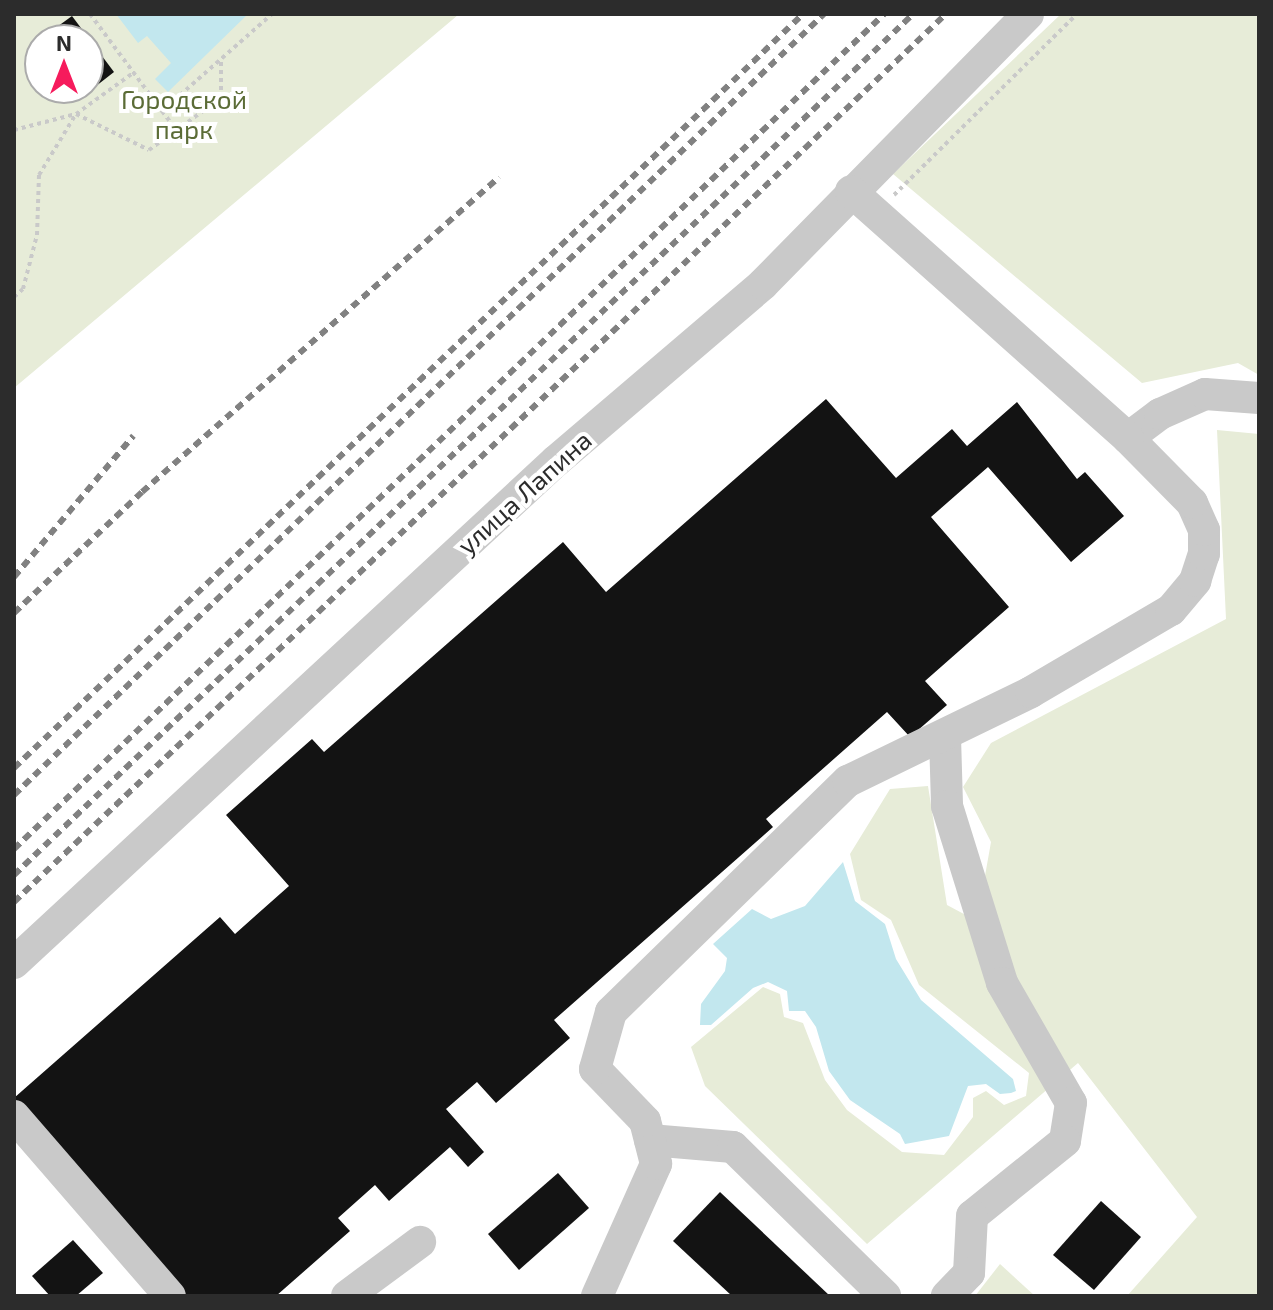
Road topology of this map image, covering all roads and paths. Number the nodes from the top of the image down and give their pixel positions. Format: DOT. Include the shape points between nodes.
graph roads {
  1 [pos="90,14"];
  2 [pos="272,14"];
  3 [pos="1028,14"];
  4 [pos="221,58"];
  5 [pos="133,73"];
  6 [pos="162,111"];
  7 [pos="76,114"];
  8 [pos="14,130"];
  9 [pos="178,132"];
  10 [pos="851,191"];
  11 [pos="14,297"];
  12 [pos="1259,398"];
  13 [pos="1128,438"];
  14 [pos="945,737"];
  15 [pos="14,963"];
  16 [pos="14,1116"];
  17 [pos="650,1140"];
  18 [pos="420,1242"];
  19 [pos="170,1296"];
  20 [pos="347,1296"];
  21 [pos="597,1296"];
  22 [pos="885,1296"];
  23 [pos="947,1296"];
  1 -- 5 [label="path"];
  2 -- 4 [label="path"];
  3 -- 10 [label="street, улица Лапина"];
  4 -- 6 [label="path"];
  4 -- 9 [label="path" via="221,98"];
  5 -- 6 [label="path"];
  5 -- 7 [label="path"];
  6 -- 9 [label="path"];
  7 -- 8 [label="path"];
  7 -- 9 [label="path" via="149,150"];
  7 -- 11 [label="path" via="39,175 37,235 23,289"];
  10 -- 13 [label="street"];
  10 -- 15 [label="street, улица Лапина" via="763,284 556,461"];
  12 -- 13 [label="street" via="1205,394 1160,414"];
  13 -- 14 [label="street" via="1192,503 1204,530 1204,554 1183,600 1092,657"];
  14 -- 17 [label="street" via="848,781 611,1012 595,1069 645,1121"];
  14 -- 23 [label="street" via="947,806 1002,983 1071,1103 1065,1141 972,1216 969,1273"];
  16 -- 19 [label="street"];
  17 -- 21 [label="street" via="656,1164"];
  17 -- 22 [label="street" via="733,1147"];
  18 -- 20 [label="street"];
}
